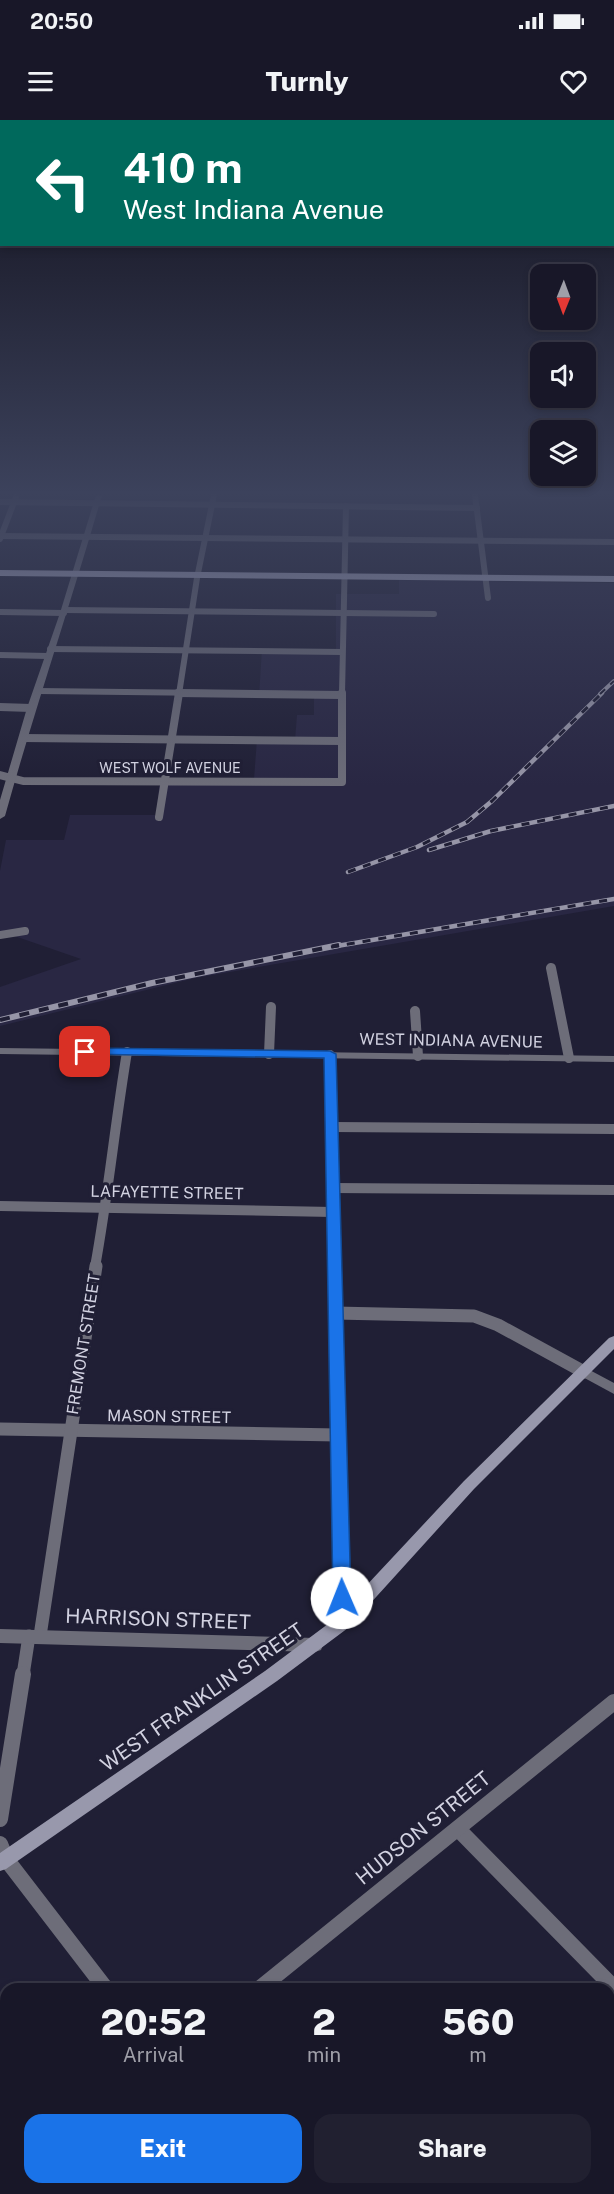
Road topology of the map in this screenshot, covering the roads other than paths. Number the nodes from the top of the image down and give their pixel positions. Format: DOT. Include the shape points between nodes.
graph roads {
  1 [pos="70,592"];
  2 [pos="196,592"];
  3 [pos="343,592"];
  4 [pos="487,592"];
  5 [pos="488,598"];
  6 [pos="64,611"];
  7 [pos="193,611"];
  8 [pos="0,612"];
  9 [pos="343,613"];
  10 [pos="434,614"];
  11 [pos="187,650"];
  12 [pos="49,652"];
  13 [pos="342,652"];
  14 [pos="0,655"];
  15 [pos="38,691"];
  16 [pos="180,693"];
  17 [pos="342,695"];
  18 [pos="0,707"];
  19 [pos="31,708"];
  20 [pos="23,738"];
  21 [pos="173,740"];
  22 [pos="342,741"];
  23 [pos="0,775"];
  24 [pos="12,777"];
  25 [pos="164,781"];
  26 [pos="0,816"];
  27 [pos="159,817"];
  28 [pos="25,931"];
  29 [pos="0,935"];
  30 [pos="551,968"];
  31 [pos="271,1007"];
  32 [pos="415,1011"];
  33 [pos="0,1050"];
  34 [pos="127,1052"];
  35 [pos="269,1054"];
  36 [pos="330,1054"];
  37 [pos="418,1056"];
  38 [pos="569,1058"];
  39 [pos="614,1059"];
  40 [pos="332,1127"];
  41 [pos="614,1130"];
  42 [pos="332,1188"];
  43 [pos="614,1190"];
  44 [pos="0,1206"];
  45 [pos="106,1208"];
  46 [pos="333,1212"];
  47 [pos="335,1313"];
  48 [pos="614,1341"];
  49 [pos="584,1372"];
  50 [pos="614,1389"];
  51 [pos="0,1429"];
  52 [pos="70,1431"];
  53 [pos="338,1435"];
  54 [pos="342,1623"];
  55 [pos="0,1636"];
  56 [pos="34,1636"];
  57 [pos="315,1645"];
  58 [pos="614,1702"];
  59 [pos="0,1819"];
  60 [pos="458,1829"];
  61 [pos="2,1855"];
  62 [pos="101,1983"];
  63 [pos="266,1983"];
  64 [pos="609,1983"];
  1 -- 6 [label="street"];
  2 -- 7 [label="street"];
  3 -- 9 [label="street"];
  4 -- 5 [label="street"];
  6 -- 7 [label="street"];
  6 -- 8 [label="street"];
  6 -- 12 [label="street"];
  7 -- 9 [label="street"];
  7 -- 11 [label="street"];
  9 -- 10 [label="street"];
  9 -- 13 [label="street"];
  11 -- 12 [label="street"];
  11 -- 13 [label="street"];
  11 -- 16 [label="street"];
  12 -- 14 [label="street"];
  12 -- 15 [label="street"];
  13 -- 17 [label="street"];
  15 -- 16 [label="street"];
  15 -- 19 [label="street"];
  16 -- 17 [label="street"];
  16 -- 21 [label="street"];
  17 -- 22 [label="street"];
  18 -- 19 [label="street"];
  19 -- 20 [label="street"];
  20 -- 21 [label="street"];
  20 -- 24 [label="street"];
  21 -- 22 [label="street"];
  21 -- 25 [label="street"];
  22 -- 25 [label="street, WEST WOLF AVENUE" via="342,782"];
  23 -- 24 [label="street, WEST WOLF AVENUE"];
  24 -- 25 [label="street, WEST WOLF AVENUE" via="23,781"];
  24 -- 26 [label="street"];
  25 -- 27 [label="street"];
  28 -- 29 [label="street"];
  30 -- 38 [label="street"];
  31 -- 35 [label="street"];
  32 -- 37 [label="street"];
  33 -- 34 [label="street, WEST INDIANA AVENUE"];
  34 -- 35 [label="street, WEST INDIANA AVENUE"];
  34 -- 45 [label="street, FREMONT STREET"];
  35 -- 36 [label="street, WEST INDIANA AVENUE"];
  36 -- 37 [label="street, WEST INDIANA AVENUE"];
  36 -- 40 [label="street"];
  37 -- 38 [label="street, WEST INDIANA AVENUE"];
  38 -- 39 [label="street, WEST INDIANA AVENUE"];
  40 -- 41 [label="street"];
  40 -- 42 [label="street"];
  42 -- 43 [label="street"];
  42 -- 46 [label="street"];
  44 -- 45 [label="street, LAFAYETTE STREET"];
  45 -- 46 [label="street, LAFAYETTE STREET"];
  45 -- 52 [label="street, FREMONT STREET"];
  46 -- 47 [label="street"];
  47 -- 49 [label="street" via="474,1316"];
  47 -- 53 [label="street"];
  48 -- 49 [label="main road, WEST FRANKLIN STREET"];
  49 -- 50 [label="street"];
  49 -- 54 [label="main road, WEST FRANKLIN STREET" via="470,1485"];
  51 -- 52 [label="street, MASON STREET"];
  52 -- 53 [label="street, MASON STREET"];
  52 -- 56 [label="street, FREMONT STREET"];
  53 -- 54 [label="street"];
  54 -- 57 [label="main road, WEST FRANKLIN STREET"];
  55 -- 56 [label="street, HARRISON STREET"];
  56 -- 57 [label="street, HARRISON STREET"];
  56 -- 59 [label="street, FREMONT STREET"];
  57 -- 61 [label="main road, WEST FRANKLIN STREET"];
  58 -- 60 [label="street, HUDSON STREET"];
  60 -- 63 [label="street, HUDSON STREET"];
  60 -- 64 [label="street"];
  61 -- 62 [label="street"];
}
